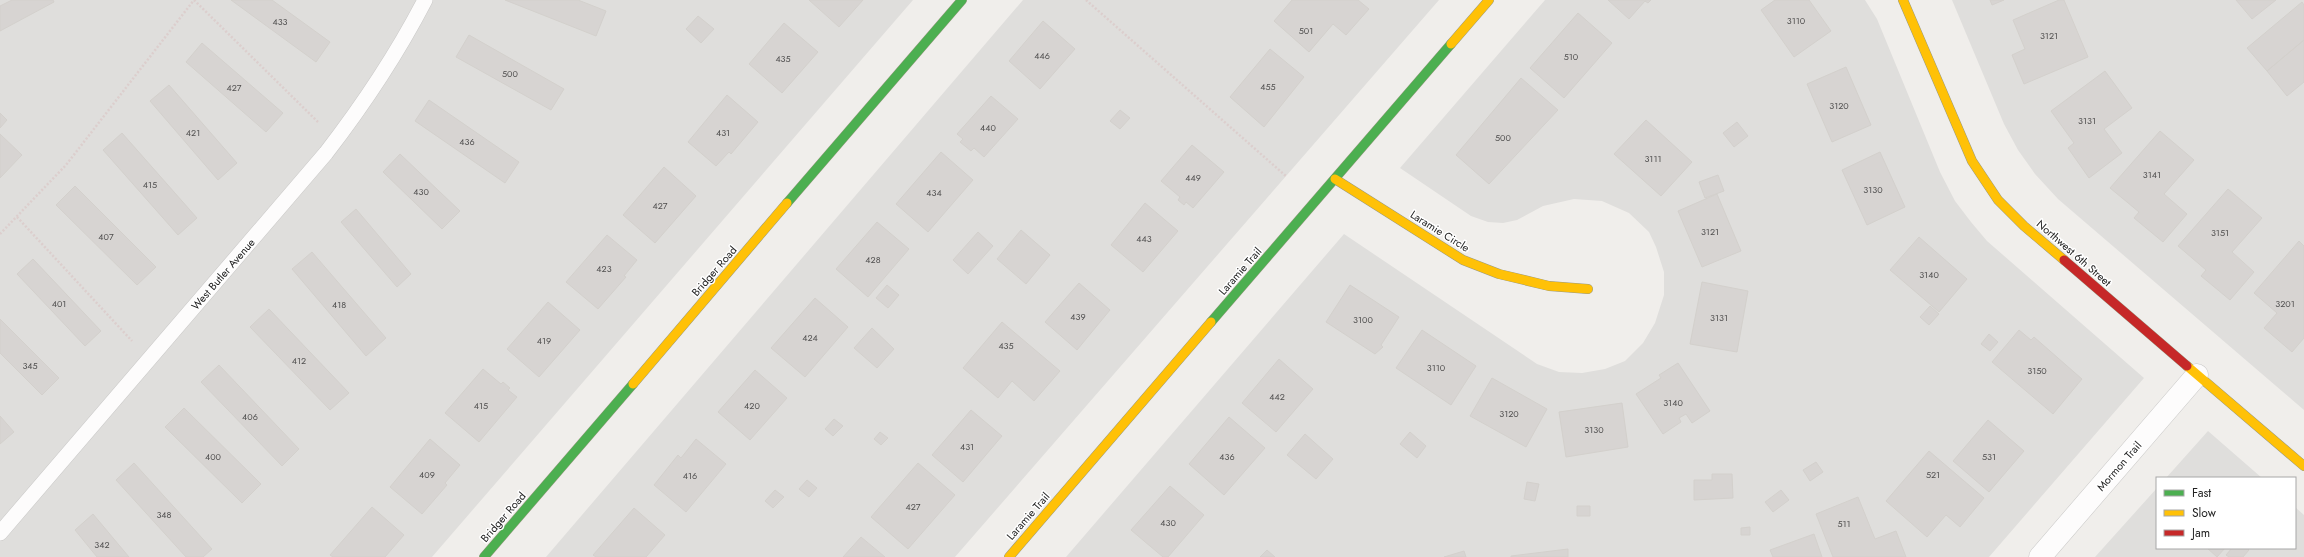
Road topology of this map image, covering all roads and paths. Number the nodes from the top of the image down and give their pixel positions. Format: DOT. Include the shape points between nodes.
graph roads {
  1 [pos="194,0"];
  2 [pos="425,0"];
  3 [pos="962,0"];
  4 [pos="1086,0"];
  5 [pos="1489,0"];
  6 [pos="1903,0"];
  7 [pos="336,140"];
  8 [pos="1287,177"];
  9 [pos="1335,179"];
  10 [pos="17,217"];
  11 [pos="0,234"];
  12 [pos="1588,289"];
  13 [pos="149,360"];
  14 [pos="2197,375"];
  15 [pos="2304,466"];
  16 [pos="0,533"];
  17 [pos="484,557"];
  18 [pos="1009,557"];
  19 [pos="2040,557"];
  1 -- 7 [label="path"];
  1 -- 10 [label="path" via="66,165"];
  2 -- 7 [label="lane, West Butler Avenue" via="395,53"];
  3 -- 17 [label="street, Bridger Road"];
  4 -- 8 [label="path"];
  5 -- 9 [label="street, Laramie Trail"];
  6 -- 14 [label="street, Northwest 6th Street" via="1972,161 1998,200 2024,226"];
  7 -- 13 [label="lane, West Butler Avenue"];
  9 -- 12 [label="street, Laramie Circle" via="1463,260 1499,274 1549,286"];
  9 -- 18 [label="street, Laramie Trail"];
  10 -- 11 [label="path"];
  10 -- 13 [label="path"];
  13 -- 16 [label="lane, West Butler Avenue"];
  14 -- 15 [label="street, Northwest 6th Street"];
  14 -- 19 [label="street, Mormon Trail"];
}
